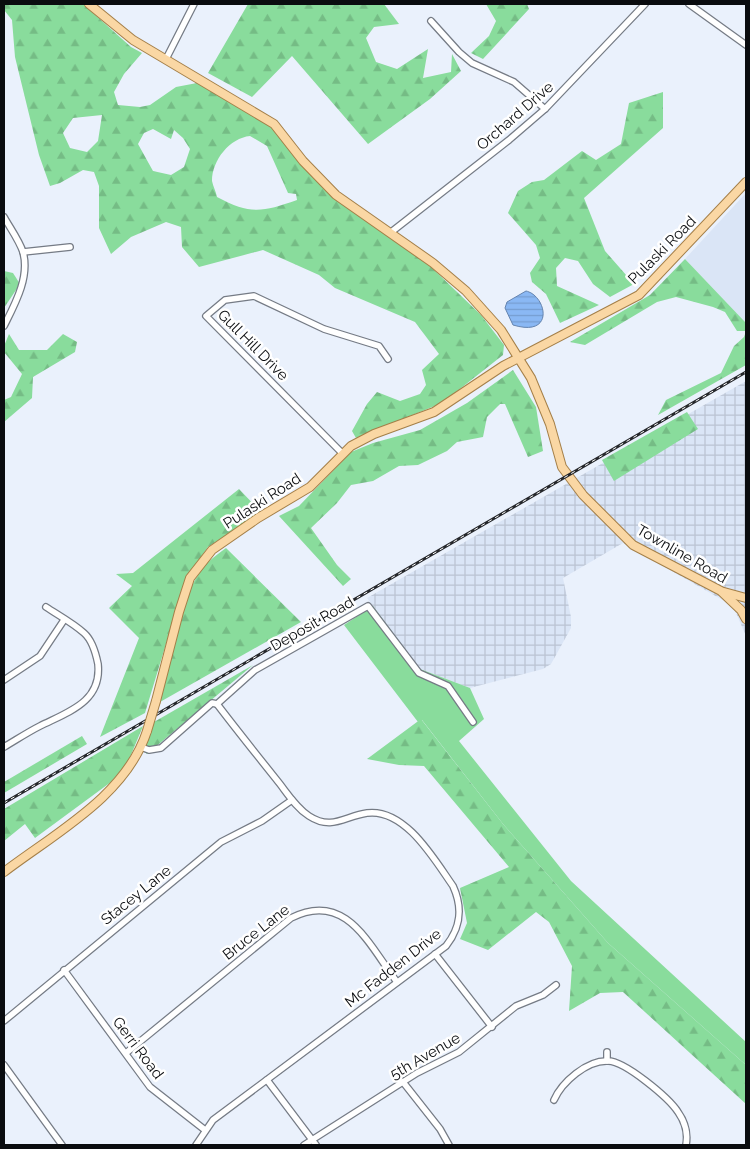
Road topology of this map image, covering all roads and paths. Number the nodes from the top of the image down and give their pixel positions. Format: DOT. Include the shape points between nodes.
graph roads {
  1 [pos="89,4"];
  2 [pos="194,4"];
  3 [pos="645,4"];
  4 [pos="689,4"];
  5 [pos="431,21"];
  6 [pos="746,45"];
  7 [pos="166,59"];
  8 [pos="545,109"];
  9 [pos="746,182"];
  10 [pos="4,218"];
  11 [pos="390,233"];
  12 [pos="70,247"];
  13 [pos="22,252"];
  14 [pos="4,326"];
  15 [pos="518,358"];
  16 [pos="388,359"];
  17 [pos="342,453"];
  18 [pos="721,591"];
  19 [pos="746,598"];
  20 [pos="46,607"];
  21 [pos="744,608"];
  22 [pos="746,619"];
  23 [pos="64,620"];
  24 [pos="4,680"];
  25 [pos="216,704"];
  26 [pos="473,722"];
  27 [pos="4,747"];
  28 [pos="141,747"];
  29 [pos="292,800"];
  30 [pos="4,872"];
  31 [pos="436,954"];
  32 [pos="64,970"];
  33 [pos="397,982"];
  34 [pos="556,985"];
  35 [pos="4,1021"];
  36 [pos="492,1027"];
  37 [pos="607,1052"];
  38 [pos="126,1053"];
  39 [pos="607,1061"];
  40 [pos="4,1066"];
  41 [pos="267,1080"];
  42 [pos="403,1082"];
  43 [pos="554,1100"];
  44 [pos="205,1130"];
  45 [pos="311,1139"];
  46 [pos="62,1145"];
  47 [pos="196,1145"];
  48 [pos="304,1145"];
  49 [pos="316,1145"];
  50 [pos="449,1145"];
  51 [pos="686,1145"];
  1 -- 7 [label="main road, Townline Road" via="133,40"];
  2 -- 7 [label="street"];
  3 -- 8 [label="street, Orchard Drive"];
  4 -- 6 [label="street"];
  5 -- 8 [label="street" via="472,63 514,82"];
  7 -- 11 [label="main road, Townline Road" via="274,124 336,195"];
  8 -- 11 [label="street, Orchard Drive"];
  9 -- 15 [label="main road, Pulaski Road" via="639,295"];
  10 -- 13 [label="street"];
  11 -- 15 [label="main road, Townline Road" via="466,291 500,330"];
  12 -- 13 [label="street"];
  13 -- 14 [label="street" via="24,278"];
  15 -- 17 [label="main road, Pulaski Road" via="434,412 374,434"];
  15 -- 18 [label="main road, Townline Road" via="550,424 562,468 583,495 633,545"];
  16 -- 17 [label="street, Gull Hill Drive" via="379,346 324,329 254,296 225,300 206,316"];
  17 -- 28 [label="main road, Pulaski Road, bridge" via="310,487 212,550 190,578"];
  18 -- 19 [label="main road"];
  18 -- 21 [label="main road, Townline Road"];
  20 -- 23 [label="street"];
  21 -- 22 [label="main road, Townline Road"];
  23 -- 24 [label="street" via="40,656"];
  23 -- 27 [label="street" via="85,633 92,645 99,674 95,688 77,709"];
  25 -- 26 [label="street, Deposit Road" via="255,670 368,606 419,673 448,686"];
  25 -- 28 [label="street, Deposit Road" via="212,703 161,748 149,750"];
  25 -- 29 [label="street, Mc Fadden Drive"];
  28 -- 30 [label="main road, Pulaski Road" via="131,766 111,788"];
  29 -- 31 [label="street, Mc Fadden Drive" via="308,816 324,822 336,823 366,813 377,813 389,815 406,826 458,897 458,924 453,937"];
  29 -- 32 [label="street, Stacey Lane" via="262,821 221,842"];
  31 -- 33 [label="street, Mc Fadden Drive"];
  31 -- 36 [label="street"];
  32 -- 35 [label="street, Stacey Lane"];
  32 -- 38 [label="street, Gerri Road"];
  33 -- 38 [label="street, Bruce Lane" via="347,917 330,910 310,910 291,918"];
  33 -- 41 [label="street, Mc Fadden Drive"];
  34 -- 36 [label="street, 5th Avenue" via="516,1006"];
  36 -- 42 [label="street, 5th Avenue" via="459,1052"];
  37 -- 39 [label="street"];
  38 -- 44 [label="street, Gerri Road" via="150,1086"];
  39 -- 43 [label="street" via="585,1068 574,1076 559,1088"];
  39 -- 51 [label="street" via="636,1073 678,1111 687,1132"];
  40 -- 46 [label="street"];
  41 -- 44 [label="street, Mc Fadden Drive" via="213,1120"];
  41 -- 45 [label="street"];
  42 -- 45 [label="street, 5th Avenue"];
  42 -- 50 [label="street"];
  44 -- 47 [label="street, Mc Fadden Drive"];
  45 -- 48 [label="street, 5th Avenue"];
  45 -- 49 [label="street"];
}
